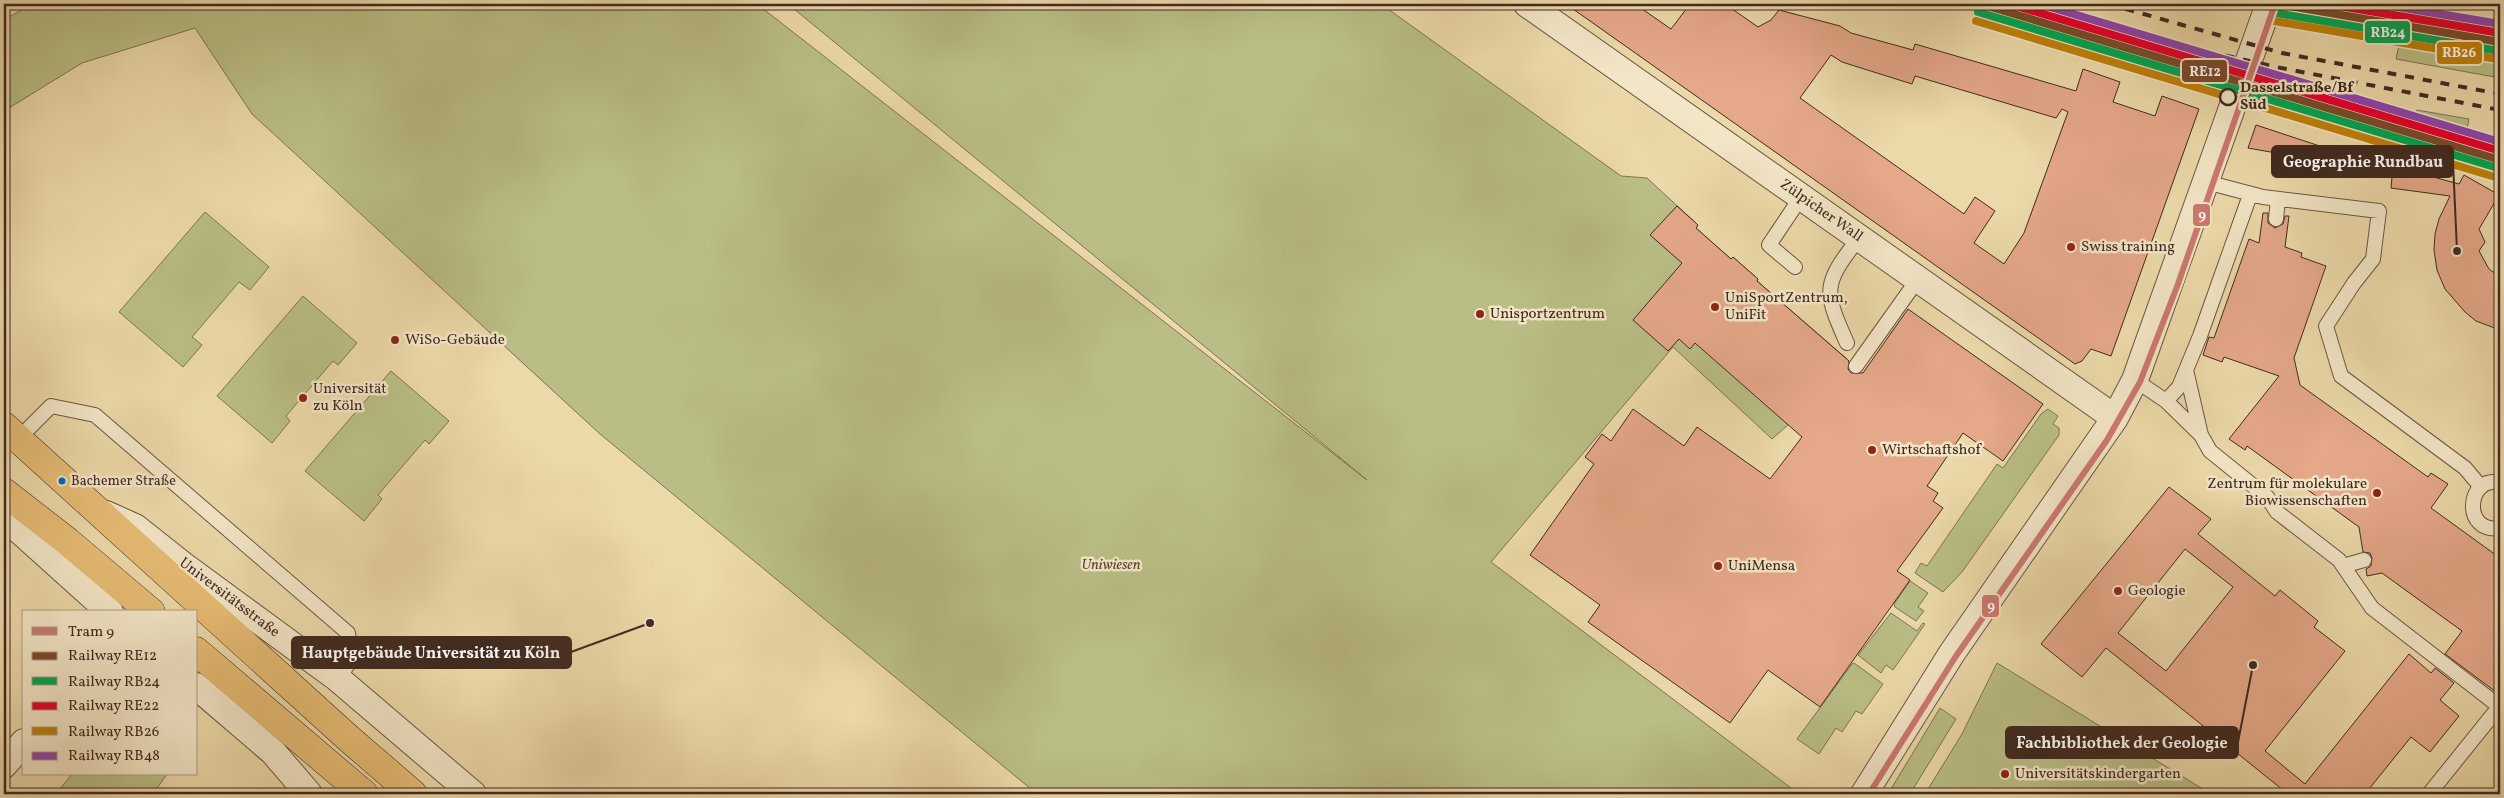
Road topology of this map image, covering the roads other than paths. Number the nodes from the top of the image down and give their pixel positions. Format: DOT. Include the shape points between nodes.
graph roads {
  1 [pos="1527,4"];
  2 [pos="2269,4"];
  3 [pos="2206,182"];
  4 [pos="2250,195"];
  5 [pos="1801,197"];
  6 [pos="2278,199"];
  7 [pos="2276,219"];
  8 [pos="1859,238"];
  9 [pos="1796,267"];
  10 [pos="1918,279"];
  11 [pos="1847,344"];
  12 [pos="1856,366"];
  13 [pos="2186,370"];
  14 [pos="2135,380"];
  15 [pos="2166,402"];
  16 [pos="2115,418"];
  17 [pos="11,433"];
  18 [pos="2201,435"];
  19 [pos="2500,483"];
  20 [pos="2481,487"];
  21 [pos="4,492"];
  22 [pos="93,509"];
  23 [pos="4,514"];
  24 [pos="2500,528"];
  25 [pos="2364,560"];
  26 [pos="2344,566"];
  27 [pos="108,610"];
  28 [pos="148,610"];
  29 [pos="198,653"];
  30 [pos="337,678"];
  31 [pos="198,688"];
  32 [pos="2500,707"];
  33 [pos="22,744"];
  34 [pos="4,765"];
  35 [pos="308,794"];
  36 [pos="364,794"];
  37 [pos="413,794"];
  38 [pos="474,794"];
  39 [pos="1864,794"];
  40 [pos="2429,794"];
  1 -- 5 [label="street, Zülpicher Wall"];
  2 -- 3 [label="street"];
  3 -- 4 [label="lane"];
  3 -- 14 [label="street"];
  4 -- 6 [label="lane"];
  4 -- 13 [label="lane"];
  5 -- 8 [label="street, Zülpicher Wall"];
  5 -- 9 [label="lane" via="1769,245"];
  6 -- 7 [label="lane"];
  6 -- 20 [label="lane" via="2379,211 2373,259 2326,326 2341,376 2465,468"];
  8 -- 10 [label="street, Zülpicher Wall"];
  8 -- 11 [label="lane" via="1835,268 1829,290 1832,312"];
  10 -- 12 [label="lane"];
  10 -- 16 [label="street, Zülpicher Wall"];
  13 -- 15 [label="lane" via="2179,387"];
  13 -- 18 [label="lane"];
  14 -- 15 [label="lane"];
  14 -- 16 [label="street"];
  15 -- 18 [label="lane"];
  16 -- 39 [label="street" via="1952,653"];
  17 -- 22 [label="main road, Universitätsstraße"];
  17 -- 30 [label="lane" via="51,406 95,415 348,633 352,660"];
  18 -- 26 [label="lane" via="2210,452 2267,497 2277,512"];
  19 -- 20 [label="lane"];
  20 -- 24 [label="lane" via="2473,496 2472,509 2477,521 2488,528"];
  21 -- 28 [label="main road"];
  22 -- 30 [label="street, Universitätsstraße" via="135,527"];
  22 -- 37 [label="main road, Universitätsstraße"];
  23 -- 27 [label="street"];
  25 -- 26 [label="lane"];
  26 -- 32 [label="lane" via="2372,608"];
  29 -- 36 [label="main road"];
  30 -- 38 [label="street, Universitätsstraße"];
  31 -- 35 [label="street" via="273,752"];
  32 -- 40 [label="lane"];
  33 -- 34 [label="street"];
}
